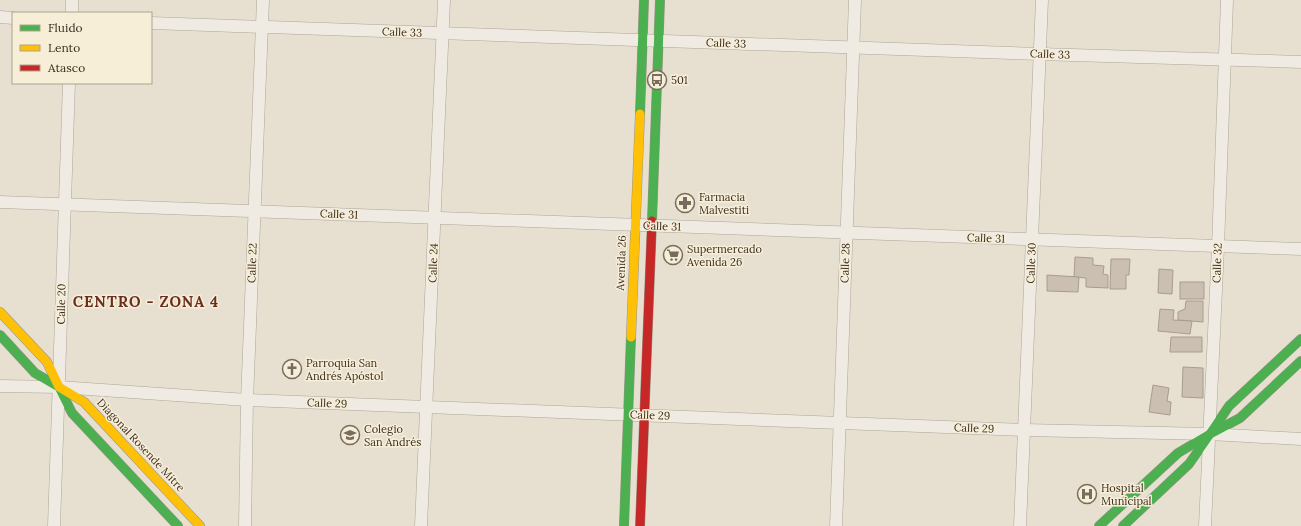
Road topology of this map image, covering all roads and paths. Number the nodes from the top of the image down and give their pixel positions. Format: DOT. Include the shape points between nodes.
graph roads {
  1 [pos="72,0"];
  2 [pos="263,0"];
  3 [pos="444,0"];
  4 [pos="644,0"];
  5 [pos="660,0"];
  6 [pos="855,0"];
  7 [pos="1042,0"];
  8 [pos="1227,0"];
  9 [pos="72,12"];
  10 [pos="0,18"];
  11 [pos="12,18"];
  12 [pos="152,23"];
  13 [pos="262,27"];
  14 [pos="443,33"];
  15 [pos="642,40"];
  16 [pos="659,41"];
  17 [pos="853,48"];
  18 [pos="1039,54"];
  19 [pos="1225,59"];
  20 [pos="1301,62"];
  21 [pos="69,84"];
  22 [pos="0,202"];
  23 [pos="64,204"];
  24 [pos="254,211"];
  25 [pos="435,218"];
  26 [pos="635,226"];
  27 [pos="652,226"];
  28 [pos="846,233"];
  29 [pos="1032,240"];
  30 [pos="1218,246"];
  31 [pos="1301,249"];
  32 [pos="0,312"];
  33 [pos="0,335"];
  34 [pos="1301,339"];
  35 [pos="1301,361"];
  36 [pos="0,386"];
  37 [pos="59,387"];
  38 [pos="247,400"];
  39 [pos="427,407"];
  40 [pos="628,414"];
  41 [pos="645,415"];
  42 [pos="840,422"];
  43 [pos="1024,430"];
  44 [pos="1210,434"];
  45 [pos="1301,439"];
  46 [pos="54,526"];
  47 [pos="178,526"];
  48 [pos="200,526"];
  49 [pos="245,526"];
  50 [pos="421,526"];
  51 [pos="624,526"];
  52 [pos="640,526"];
  53 [pos="836,526"];
  54 [pos="1020,526"];
  55 [pos="1099,526"];
  56 [pos="1123,526"];
  57 [pos="1205,526"];
  1 -- 9 [label="street"];
  2 -- 13 [label="street, Calle 22"];
  3 -- 14 [label="street, Calle 24"];
  4 -- 15 [label="main road, Avenida 26"];
  5 -- 16 [label="main road"];
  6 -- 17 [label="street, Calle 28"];
  7 -- 18 [label="street, Calle 30"];
  8 -- 19 [label="street, Calle 32"];
  10 -- 11 [label="street"];
  12 -- 13 [label="street, Calle 33"];
  13 -- 14 [label="street, Calle 33"];
  13 -- 24 [label="street, Calle 22"];
  14 -- 15 [label="street, Calle 33"];
  14 -- 25 [label="street, Calle 24"];
  15 -- 16 [label="street, Calle 33"];
  15 -- 26 [label="main road, Avenida 26"];
  16 -- 17 [label="street, Calle 33"];
  16 -- 27 [label="main road"];
  17 -- 18 [label="street, Calle 33"];
  17 -- 28 [label="street, Calle 28"];
  18 -- 19 [label="street, Calle 33"];
  18 -- 29 [label="street, Calle 30"];
  19 -- 20 [label="street, Calle 33"];
  19 -- 30 [label="street, Calle 32"];
  21 -- 23 [label="street, Calle 20"];
  22 -- 23 [label="street, Calle 31"];
  23 -- 24 [label="street, Calle 31"];
  23 -- 37 [label="street, Calle 20"];
  24 -- 25 [label="street, Calle 31"];
  24 -- 38 [label="street, Calle 22"];
  25 -- 26 [label="street, Calle 31"];
  25 -- 39 [label="street, Calle 24"];
  26 -- 27 [label="street, Calle 31"];
  26 -- 40 [label="main road, Avenida 26"];
  27 -- 28 [label="street, Calle 31"];
  27 -- 41 [label="main road"];
  28 -- 29 [label="street, Calle 31"];
  28 -- 42 [label="street, Calle 28"];
  29 -- 30 [label="street, Calle 31"];
  29 -- 43 [label="street, Calle 30"];
  30 -- 31 [label="street, Calle 31"];
  30 -- 44 [label="street, Calle 32"];
  32 -- 37 [label="main road" via="47,362"];
  33 -- 37 [label="main road, Diagonal Rosende Mitre" via="35,373"];
  34 -- 44 [label="main road" via="1229,406"];
  35 -- 44 [label="main road" via="1240,418"];
  36 -- 37 [label="street, Calle 29"];
  37 -- 38 [label="street, Calle 29"];
  37 -- 46 [label="street, Calle 20"];
  37 -- 47 [label="main road" via="72,413"];
  37 -- 48 [label="main road, Diagonal Rosende Mitre" via="84,402"];
  38 -- 39 [label="street, Calle 29"];
  38 -- 49 [label="street, Calle 22"];
  39 -- 40 [label="street, Calle 29"];
  39 -- 50 [label="street, Calle 24"];
  40 -- 41 [label="street, Calle 29"];
  40 -- 51 [label="main road, Avenida 26"];
  41 -- 42 [label="street, Calle 29"];
  41 -- 52 [label="main road"];
  42 -- 43 [label="street, Calle 29"];
  42 -- 53 [label="street, Calle 28"];
  43 -- 44 [label="street, Calle 29"];
  43 -- 54 [label="street, Calle 30"];
  44 -- 45 [label="street, Calle 29"];
  44 -- 55 [label="main road" via="1178,453"];
  44 -- 56 [label="main road" via="1189,464"];
  44 -- 57 [label="street, Calle 32"];
}
